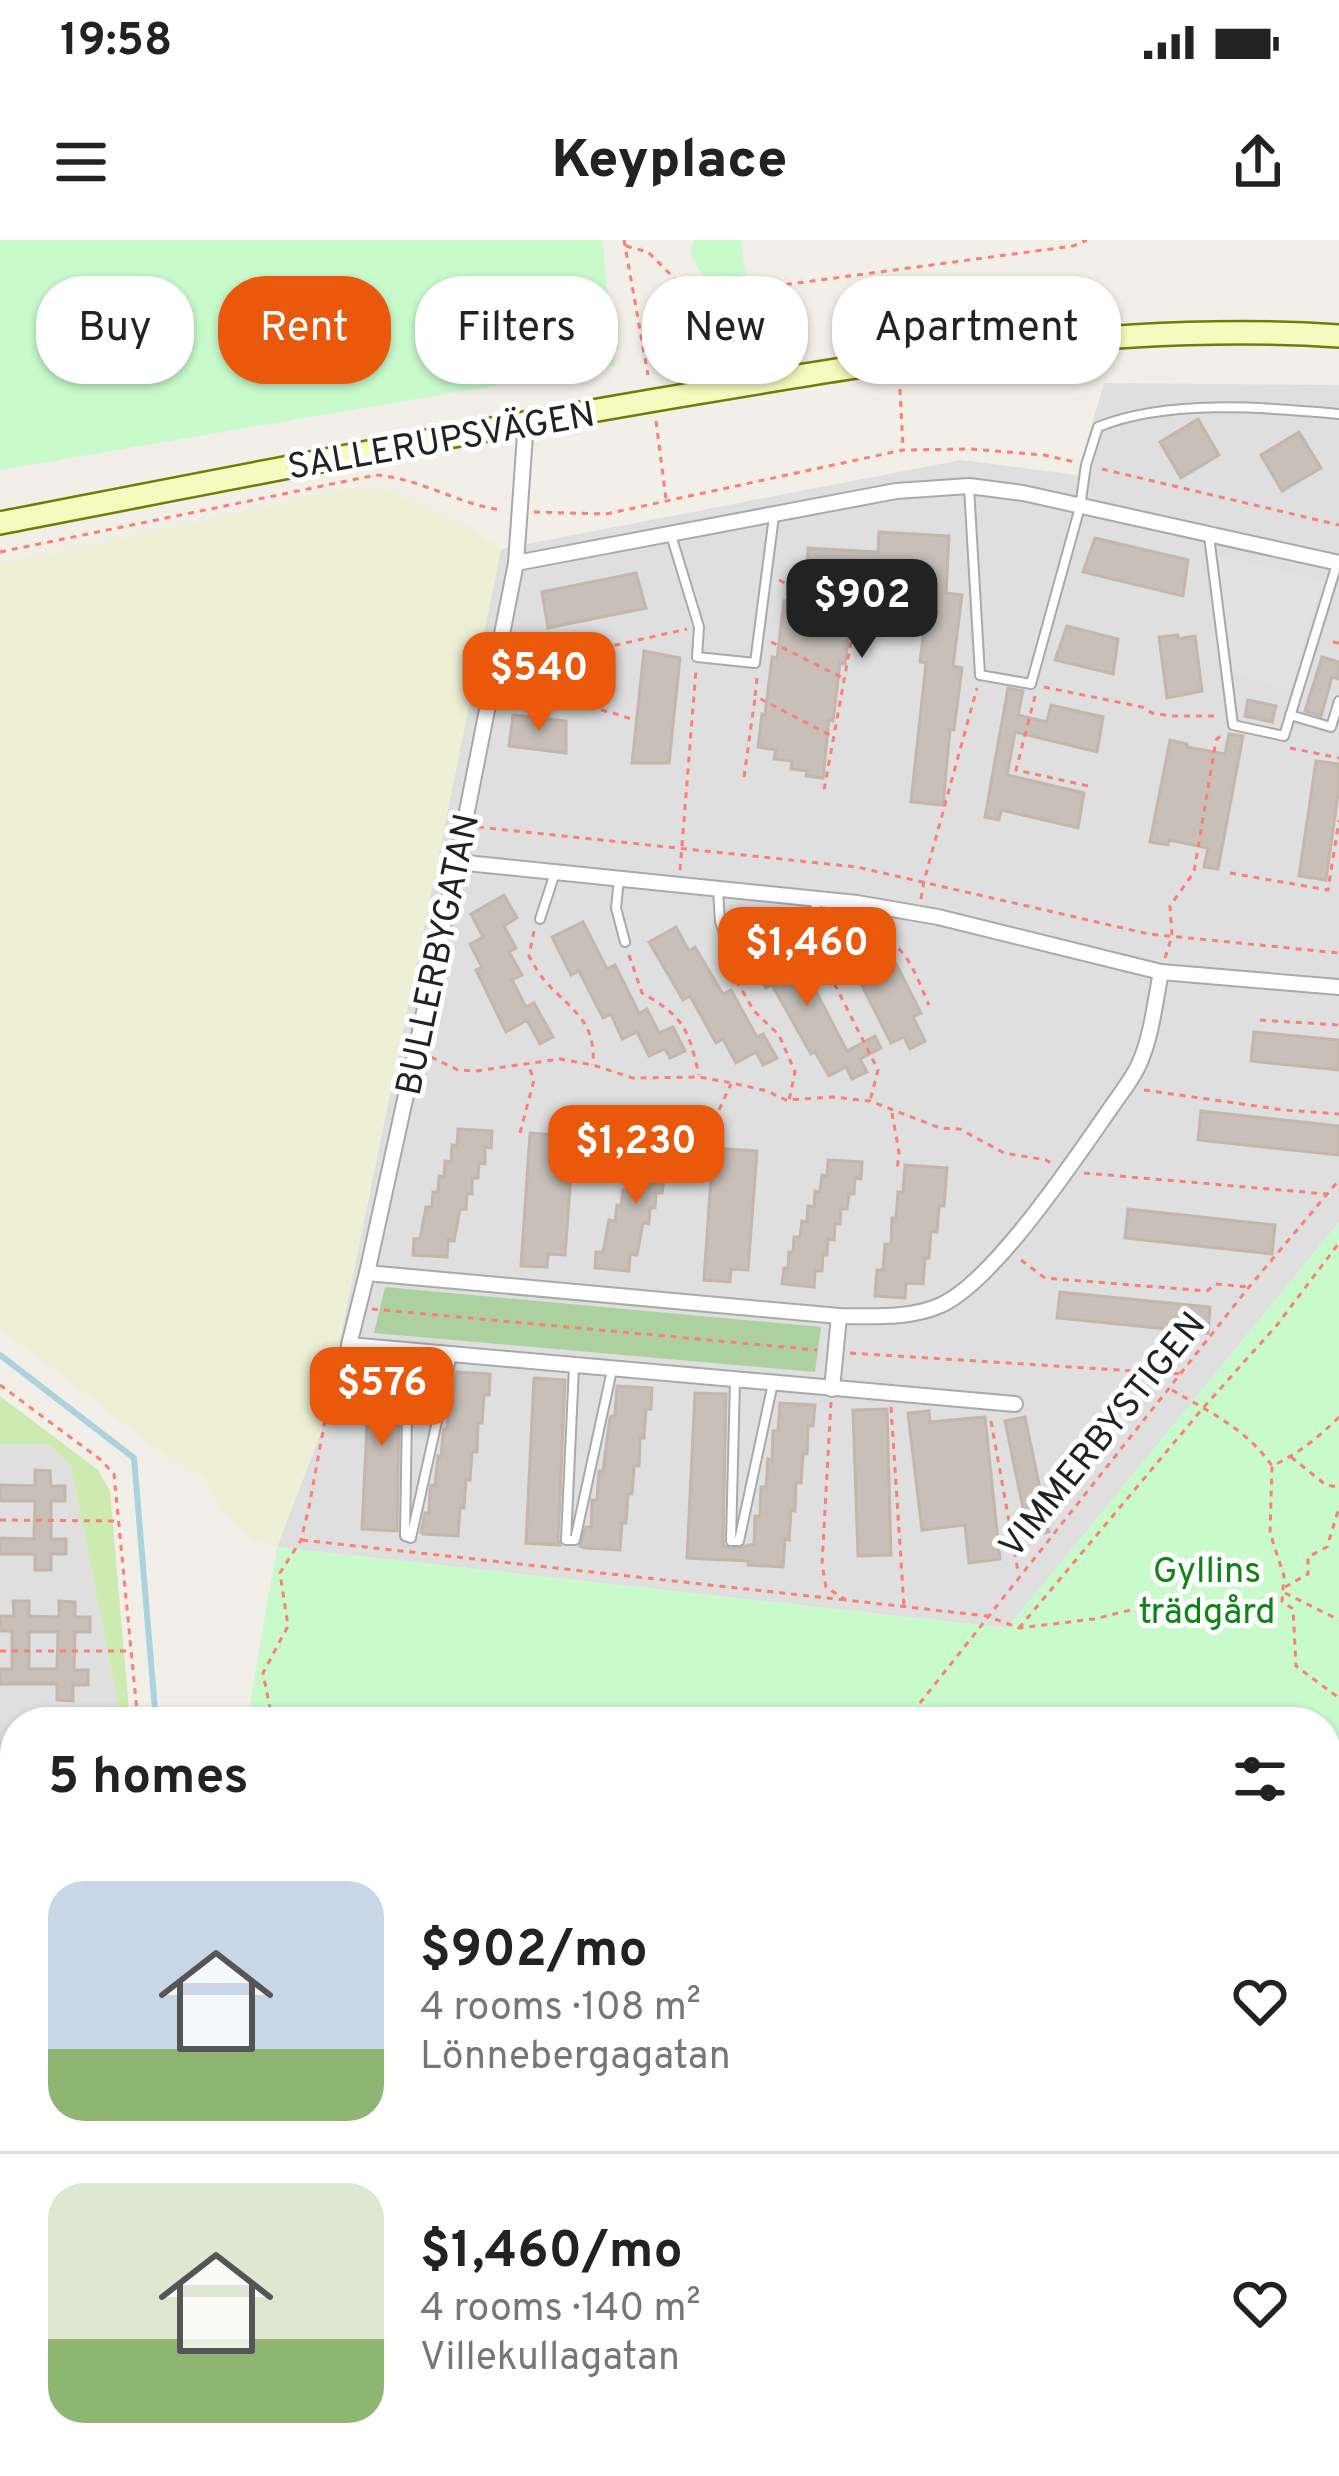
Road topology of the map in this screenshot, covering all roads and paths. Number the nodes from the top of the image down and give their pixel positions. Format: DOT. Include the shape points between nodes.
graph roads {
  1 [pos="1087,240"];
  2 [pos="626,243"];
  3 [pos="1339,334"];
  4 [pos="642,339"];
  5 [pos="900,389"];
  6 [pos="1339,414"];
  7 [pos="656,421"];
  8 [pos="526,422"];
  9 [pos="903,450"];
  10 [pos="969,485"];
  11 [pos="1080,507"];
  12 [pos="520,512"];
  13 [pos="775,514"];
  14 [pos="0,523"];
  15 [pos="670,533"];
  16 [pos="1208,535"];
  17 [pos="0,552"];
  18 [pos="1338,560"];
  19 [pos="515,563"];
  20 [pos="766,574"];
  21 [pos="699,627"];
  22 [pos="517,634"];
  23 [pos="758,635"];
  24 [pos="697,657"];
  25 [pos="980,675"];
  26 [pos="758,676"];
  27 [pos="844,679"];
  28 [pos="521,685"];
  29 [pos="549,688"];
  30 [pos="578,693"];
  31 [pos="755,696"];
  32 [pos="505,698"];
  33 [pos="520,700"];
  34 [pos="1339,701"];
  35 [pos="547,702"];
  36 [pos="577,705"];
  37 [pos="546,714"];
  38 [pos="1290,715"];
  39 [pos="631,719"];
  40 [pos="1233,721"];
  41 [pos="1281,736"];
  42 [pos="833,737"];
  43 [pos="1339,758"];
  44 [pos="743,777"];
  45 [pos="1093,787"];
  46 [pos="824,790"];
  47 [pos="1339,820"];
  48 [pos="464,826"];
  49 [pos="682,848"];
  50 [pos="457,862"];
  51 [pos="556,872"];
  52 [pos="1230,873"];
  53 [pos="620,878"];
  54 [pos="923,881"];
  55 [pos="678,884"];
  56 [pos="717,888"];
  57 [pos="815,898"];
  58 [pos="920,913"];
  59 [pos="539,919"];
  60 [pos="1172,936"];
  61 [pos="625,942"];
  62 [pos="729,946"];
  63 [pos="1339,953"];
  64 [pos="822,960"];
  65 [pos="1161,972"];
  66 [pos="1339,987"];
  67 [pos="929,1005"];
  68 [pos="1260,1020"];
  69 [pos="1339,1025"];
  70 [pos="415,1051"];
  71 [pos="527,1063"];
  72 [pos="593,1065"];
  73 [pos="699,1077"];
  74 [pos="732,1083"];
  75 [pos="1125,1087"];
  76 [pos="870,1101"];
  77 [pos="788,1105"];
  78 [pos="892,1111"];
  79 [pos="1339,1114"];
  80 [pos="520,1132"];
  81 [pos="706,1155"];
  82 [pos="897,1171"];
  83 [pos="1065,1171"];
  84 [pos="1339,1180"];
  85 [pos="1327,1194"];
  86 [pos="1339,1243"];
  87 [pos="1005,1248"];
  88 [pos="367,1273"];
  89 [pos="1249,1287"];
  90 [pos="358,1308"];
  91 [pos="839,1316"];
  92 [pos="339,1343"];
  93 [pos="409,1350"];
  94 [pos="836,1352"];
  95 [pos="452,1354"];
  96 [pos="574,1365"];
  97 [pos="612,1369"];
  98 [pos="1183,1374"];
  99 [pos="735,1380"];
  100 [pos="773,1383"];
  101 [pos="0,1384"];
  102 [pos="832,1389"];
  103 [pos="1171,1389"];
  104 [pos="890,1393"];
  105 [pos="988,1402"];
  106 [pos="1016,1403"];
  107 [pos="1203,1408"];
  108 [pos="1339,1417"];
  109 [pos="1292,1457"];
  110 [pos="1272,1466"];
  111 [pos="1339,1486"];
  112 [pos="1339,1508"];
  113 [pos="0,1520"];
  114 [pos="120,1521"];
  115 [pos="301,1540"];
  116 [pos="1019,1575"];
  117 [pos="1283,1590"];
  118 [pos="846,1600"];
  119 [pos="1159,1603"];
  120 [pos="904,1606"];
  121 [pos="987,1616"];
  122 [pos="1339,1620"];
  123 [pos="1019,1628"];
  124 [pos="0,1651"];
  125 [pos="132,1651"];
  126 [pos="1339,1698"];
  127 [pos="137,1707"];
  128 [pos="271,1707"];
  129 [pos="917,1707"];
  1 -- 2 [label="path" via="693,297 647,252"];
  2 -- 4 [label="path"];
  3 -- 8 [label="main road, SALLERUPSVÄGEN" via="1197,334 985,350"];
  5 -- 9 [label="path"];
  6 -- 11 [label="lane" via="1257,406 1129,415 1098,427"];
  7 -- 12 [label="path" via="667,501 606,514"];
  8 -- 12 [label="street, BULLERBYGATAN"];
  8 -- 14 [label="main road, SALLERUPSVÄGEN"];
  10 -- 11 [label="street"];
  10 -- 13 [label="street"];
  10 -- 25 [label="lane"];
  11 -- 16 [label="street"];
  11 -- 25 [label="lane" via="1031,684"];
  12 -- 17 [label="path" via="376,475"];
  12 -- 19 [label="street, BULLERBYGATAN"];
  13 -- 15 [label="street"];
  13 -- 20 [label="lane"];
  15 -- 19 [label="street"];
  15 -- 21 [label="lane"];
  16 -- 18 [label="street"];
  16 -- 40 [label="lane"];
  18 -- 38 [label="lane"];
  19 -- 48 [label="street, BULLERBYGATAN"];
  20 -- 23 [label="lane"];
  20 -- 27 [label="path" via="855,620"];
  21 -- 22 [label="path" via="616,645"];
  21 -- 24 [label="lane"];
  23 -- 24 [label="lane" via="755,663"];
  23 -- 27 [label="path"];
  24 -- 49 [label="path"];
  25 -- 54 [label="path"];
  26 -- 31 [label="path"];
  27 -- 42 [label="path"];
  28 -- 33 [label="path"];
  29 -- 35 [label="path"];
  30 -- 36 [label="path"];
  31 -- 42 [label="path"];
  31 -- 44 [label="path"];
  32 -- 33 [label="path"];
  33 -- 35 [label="path"];
  34 -- 38 [label="lane" via="1330,728"];
  35 -- 36 [label="path"];
  35 -- 37 [label="path"];
  36 -- 39 [label="path"];
  38 -- 41 [label="lane"];
  40 -- 41 [label="lane"];
  40 -- 45 [label="path" via="1152,713 1038,685 1016,770"];
  40 -- 60 [label="path" via="1216,740 1194,872 1170,906"];
  41 -- 43 [label="path" via="1281,747"];
  42 -- 46 [label="path"];
  47 -- 52 [label="path" via="1328,890"];
  48 -- 49 [label="path"];
  48 -- 50 [label="street, BULLERBYGATAN"];
  49 -- 54 [label="path"];
  49 -- 55 [label="path"];
  50 -- 51 [label="street"];
  50 -- 70 [label="street, BULLERBYGATAN"];
  51 -- 53 [label="street"];
  51 -- 59 [label="lane"];
  53 -- 55 [label="street"];
  53 -- 61 [label="lane" via="616,908"];
  54 -- 58 [label="path"];
  54 -- 60 [label="path"];
  55 -- 56 [label="street"];
  56 -- 57 [label="street"];
  56 -- 62 [label="lane"];
  57 -- 58 [label="street"];
  57 -- 64 [label="lane"];
  58 -- 65 [label="street"];
  59 -- 72 [label="path" via="529,956 586,1021"];
  60 -- 63 [label="path"];
  60 -- 65 [label="path"];
  61 -- 73 [label="path" via="642,993 673,1011 691,1039"];
  62 -- 77 [label="path" via="727,964 779,1035 795,1072"];
  64 -- 67 [label="path" via="869,939 889,940"];
  64 -- 76 [label="path" via="878,1070"];
  65 -- 66 [label="street"];
  65 -- 75 [label="street" via="1150,1034"];
  68 -- 69 [label="path"];
  70 -- 71 [label="path" via="476,1072"];
  70 -- 88 [label="street, BULLERBYGATAN"];
  71 -- 72 [label="path"];
  71 -- 80 [label="path" via="534,1080"];
  72 -- 73 [label="path" via="633,1078"];
  73 -- 74 [label="path"];
  74 -- 76 [label="path" via="786,1100"];
  74 -- 81 [label="path"];
  75 -- 79 [label="path"];
  75 -- 83 [label="street"];
  76 -- 78 [label="path"];
  78 -- 82 [label="path"];
  78 -- 83 [label="path"];
  83 -- 85 [label="path"];
  83 -- 87 [label="street"];
  84 -- 85 [label="path, VIMMERBYSTIGEN"];
  85 -- 89 [label="path, VIMMERBYSTIGEN"];
  86 -- 107 [label="path"];
  87 -- 89 [label="path" via="1045,1278"];
  87 -- 91 [label="street" via="941,1305"];
  88 -- 90 [label="street, BULLERBYGATAN"];
  88 -- 91 [label="street"];
  89 -- 98 [label="path, VIMMERBYSTIGEN"];
  90 -- 93 [label="street" via="349,1345"];
  90 -- 94 [label="path"];
  91 -- 94 [label="street"];
  92 -- 115 [label="path"];
  93 -- 95 [label="street"];
  93 -- 95 [label="lane" via="411,1538"];
  94 -- 98 [label="path"];
  94 -- 102 [label="street"];
  95 -- 96 [label="street"];
  96 -- 97 [label="street"];
  96 -- 97 [label="lane" via="566,1540 575,1540"];
  97 -- 99 [label="street"];
  98 -- 103 [label="path, VIMMERBYSTIGEN"];
  99 -- 100 [label="street"];
  99 -- 100 [label="lane" via="730,1541 740,1541"];
  100 -- 102 [label="street"];
  101 -- 114 [label="path" via="114,1474"];
  102 -- 104 [label="street"];
  102 -- 118 [label="path" via="822,1564 826,1587"];
  103 -- 107 [label="path"];
  103 -- 116 [label="path, VIMMERBYSTIGEN"];
  104 -- 105 [label="street"];
  104 -- 120 [label="path"];
  105 -- 106 [label="street"];
  105 -- 116 [label="path"];
  107 -- 110 [label="path" via="1247,1436"];
  107 -- 123 [label="path"];
  108 -- 109 [label="path"];
  109 -- 110 [label="path"];
  109 -- 111 [label="path"];
  110 -- 117 [label="path" via="1270,1533"];
  112 -- 117 [label="path" via="1327,1547 1309,1557 1308,1574"];
  113 -- 114 [label="path"];
  114 -- 125 [label="path"];
  115 -- 118 [label="path"];
  115 -- 128 [label="path" via="280,1573 288,1626 263,1673"];
  116 -- 121 [label="path, VIMMERBYSTIGEN"];
  117 -- 122 [label="path"];
  117 -- 126 [label="path" via="1282,1601 1293,1609 1296,1666"];
  118 -- 120 [label="path"];
  119 -- 123 [label="path"];
  120 -- 121 [label="path"];
  121 -- 123 [label="path"];
  121 -- 129 [label="path, VIMMERBYSTIGEN"];
  124 -- 125 [label="path"];
  125 -- 127 [label="path"];
}
